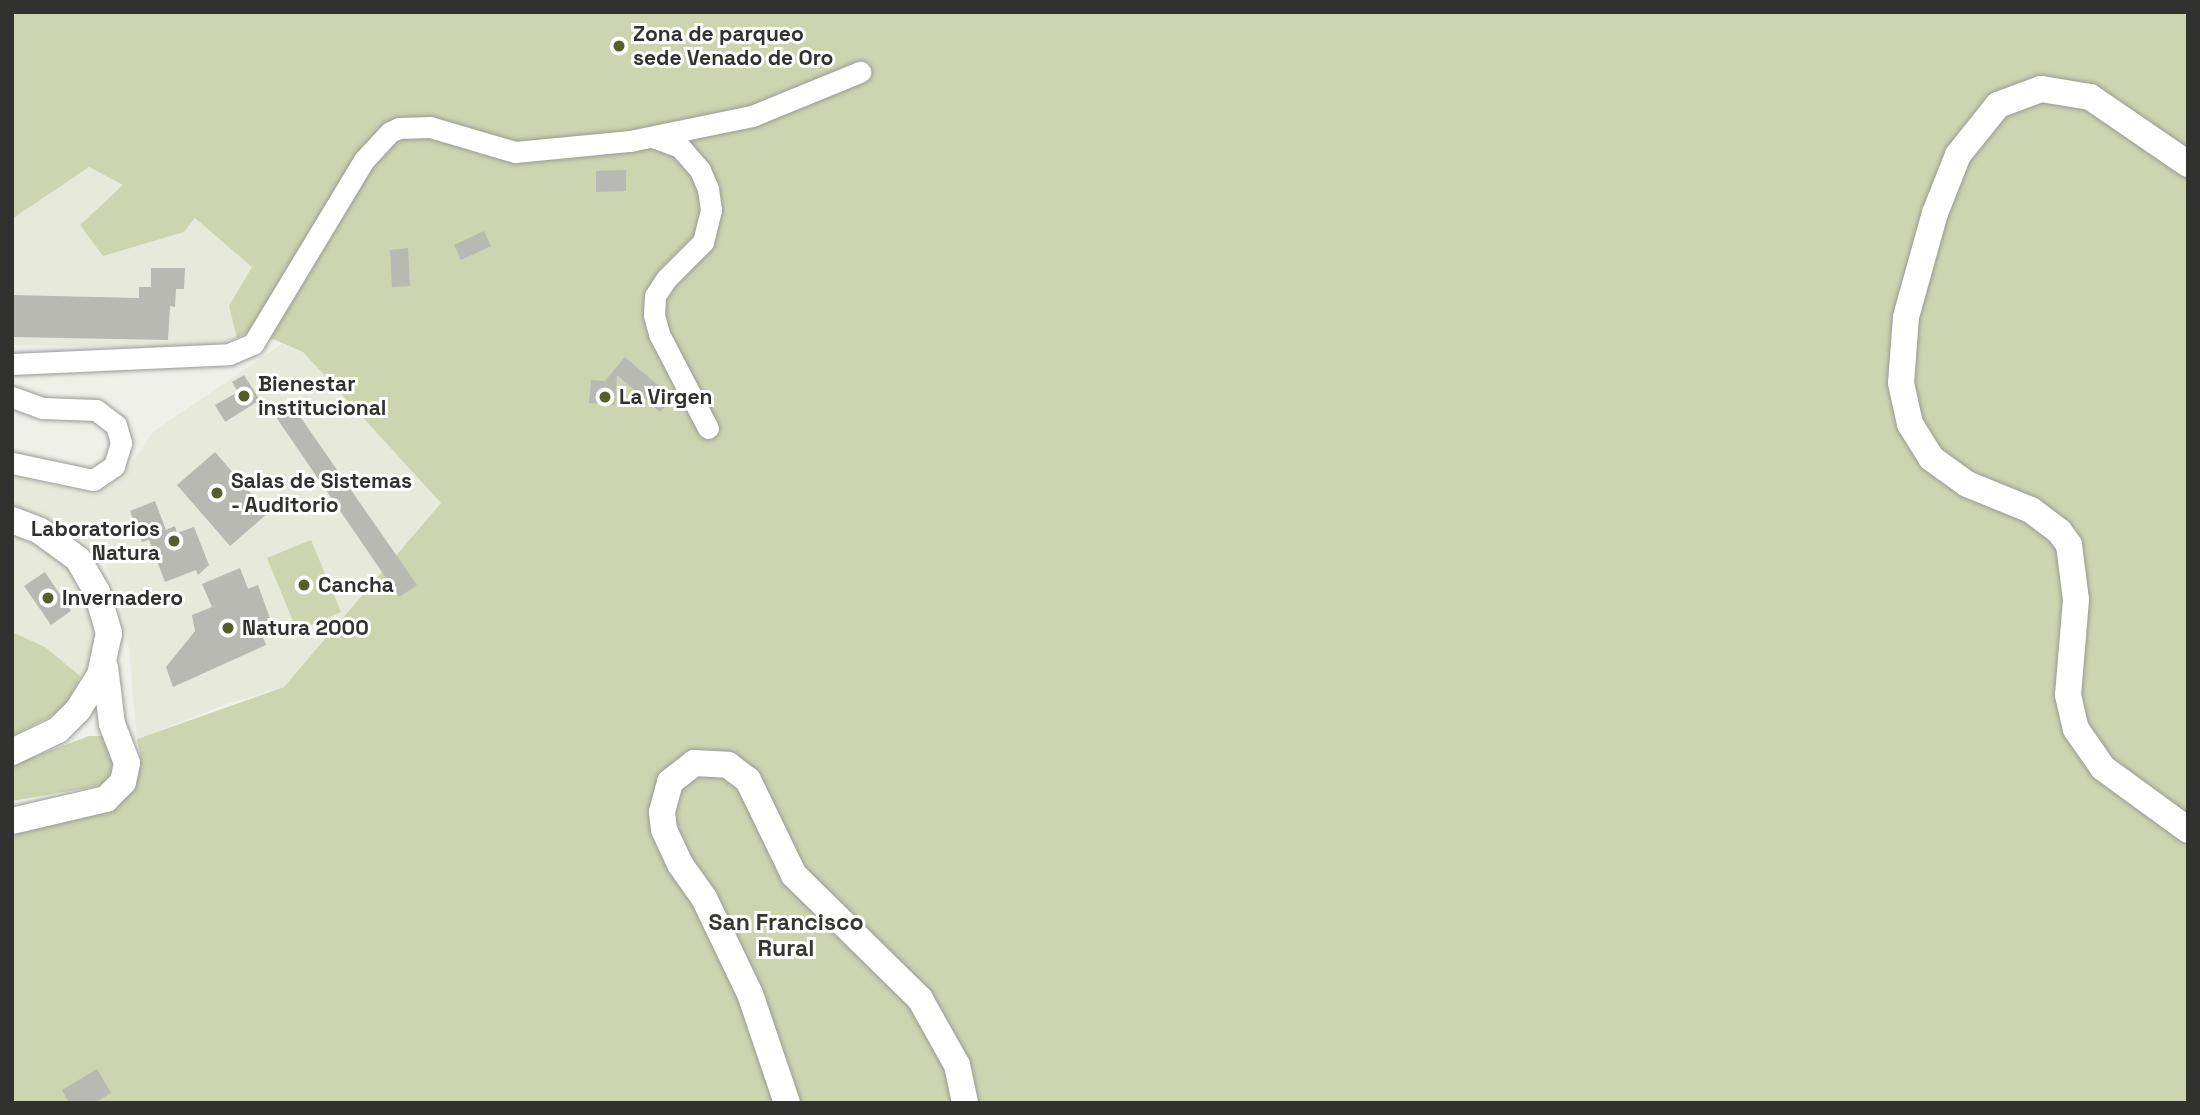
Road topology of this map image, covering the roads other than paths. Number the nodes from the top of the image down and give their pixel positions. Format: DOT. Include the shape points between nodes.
graph roads {
  1 [pos="860,72"];
  2 [pos="655,138"];
  3 [pos="2188,164"];
  4 [pos="12,364"];
  5 [pos="12,397"];
  6 [pos="708,428"];
  7 [pos="12,463"];
  8 [pos="12,520"];
  9 [pos="105,662"];
  10 [pos="66,723"];
  11 [pos="112,724"];
  12 [pos="12,752"];
  13 [pos="12,821"];
  14 [pos="2188,830"];
  15 [pos="787,1103"];
  16 [pos="965,1103"];
  1 -- 2 [label="street" via="752,116"];
  2 -- 4 [label="street" via="515,152 430,127 399,128 373,147 253,344 229,354"];
  2 -- 6 [label="street" via="680,147 700,170 708,189 711,210 703,242 666,279 655,296 654,315 659,334"];
  3 -- 14 [label="main road" via="2090,97 2041,89 1998,105 1958,155 1935,213 1906,317 1901,383 1910,424 1931,458 1967,484 2031,510 2059,531 2069,545 2077,600 2068,695 2076,729 2103,768"];
  5 -- 7 [label="street" via="42,408 96,410 116,425 121,443 114,466 93,480 80,481"];
  8 -- 9 [label="main road" via="68,549 88,573 110,633"];
  9 -- 10 [label="main road" via="87,699"];
  9 -- 11 [label="main road"];
  10 -- 11 [label="main road" via="93,718"];
  10 -- 12 [label="main road"];
  11 -- 13 [label="main road" via="127,763 118,790 106,799"];
  15 -- 16 [label="main road" via="750,994 705,898 680,864 664,829 662,812 670,782 694,763 728,765 748,780 794,875 920,999 957,1065"];
}
